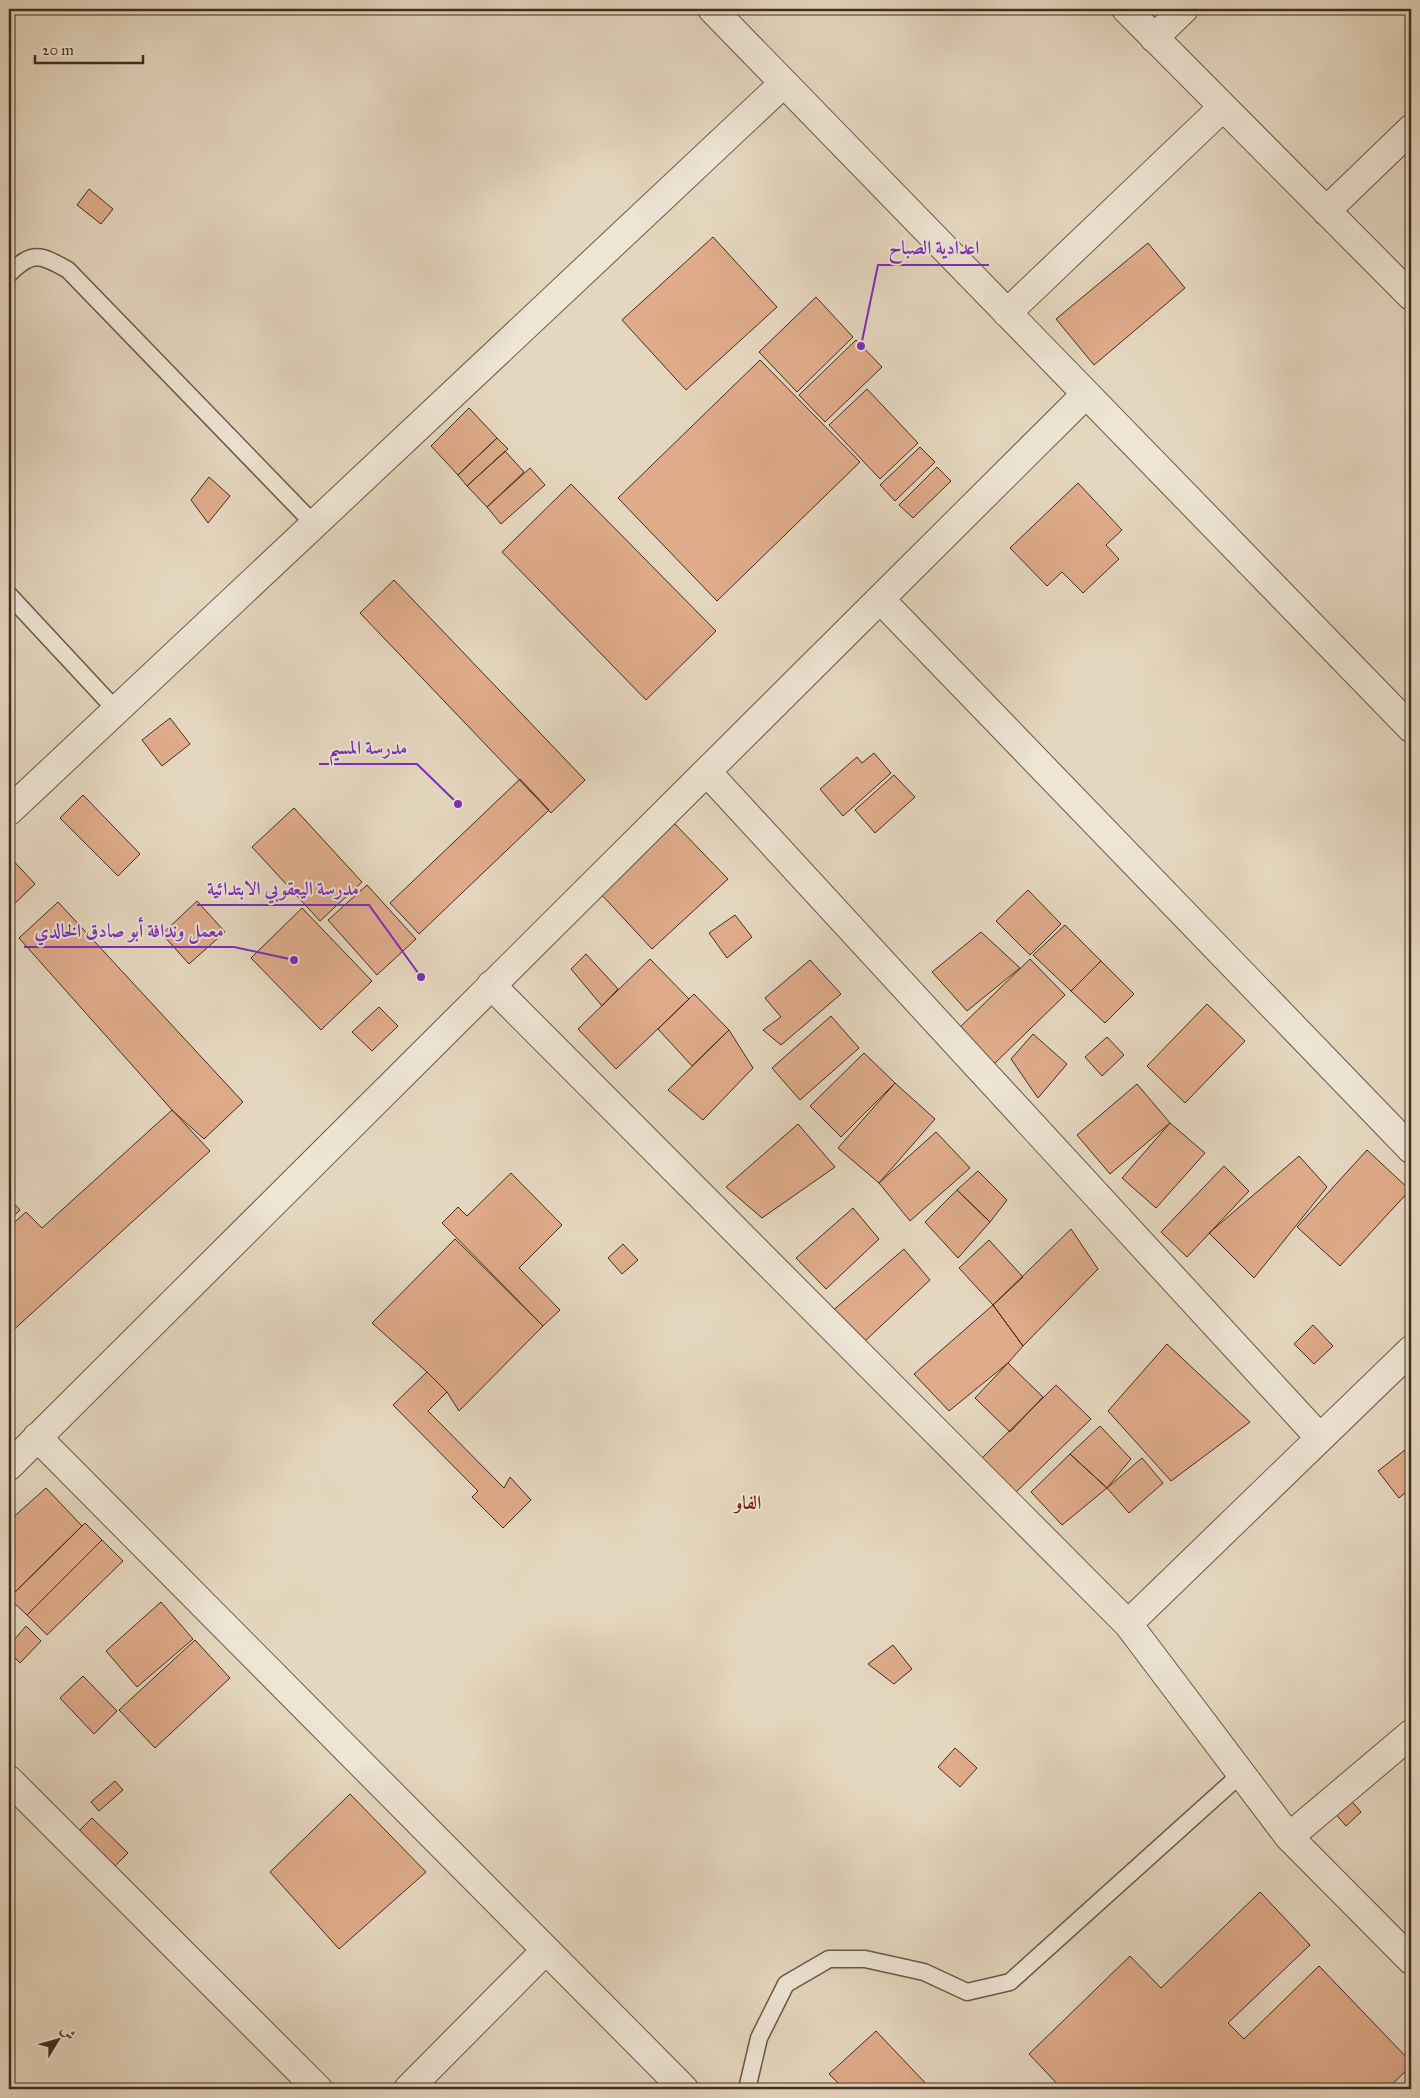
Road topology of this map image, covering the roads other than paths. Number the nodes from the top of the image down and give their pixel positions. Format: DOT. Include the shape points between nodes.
graph roads {
  1 [pos="712,9"];
  2 [pos="1126,9"];
  3 [pos="1184,9"];
  4 [pos="1154,38"];
  5 [pos="784,83"];
  6 [pos="1223,107"];
  7 [pos="1411,130"];
  8 [pos="1326,211"];
  9 [pos="9,274"];
  10 [pos="1411,296"];
  11 [pos="1007,313"];
  12 [pos="1086,394"];
  13 [pos="314,524"];
  14 [pos="9,595"];
  15 [pos="880,599"];
  16 [pos="116,710"];
  17 [pos="1411,728"];
  18 [pos="706,772"];
  19 [pos="9,811"];
  20 [pos="491,986"];
  21 [pos="1411,1149"];
  22 [pos="1411,1350"];
  23 [pos="38,1437"];
  24 [pos="1320,1438"];
  25 [pos="9,1466"];
  26 [pos="1128,1624"];
  27 [pos="1411,1734"];
  28 [pos="1241,1774"];
  29 [pos="9,1780"];
  30 [pos="1289,1837"];
  31 [pos="546,1950"];
  32 [pos="1411,1960"];
  33 [pos="318,2089"];
  34 [pos="408,2089"];
  35 [pos="684,2089"];
  36 [pos="747,2089"];
  1 -- 5 [label="street"];
  2 -- 4 [label="street"];
  3 -- 4 [label="street"];
  4 -- 6 [label="street"];
  5 -- 11 [label="street"];
  5 -- 13 [label="street"];
  6 -- 8 [label="street"];
  6 -- 11 [label="street"];
  7 -- 8 [label="street"];
  8 -- 10 [label="street"];
  9 -- 13 [label="lane" via="23,260 45,257 68,270"];
  11 -- 12 [label="street"];
  12 -- 15 [label="street"];
  12 -- 17 [label="street"];
  13 -- 16 [label="street"];
  14 -- 16 [label="lane"];
  15 -- 18 [label="street"];
  15 -- 21 [label="street"];
  16 -- 19 [label="street"];
  18 -- 20 [label="street"];
  18 -- 24 [label="street"];
  20 -- 23 [label="street"];
  20 -- 26 [label="street"];
  22 -- 24 [label="street"];
  23 -- 25 [label="street"];
  23 -- 31 [label="street"];
  24 -- 26 [label="street"];
  26 -- 28 [label="street"];
  27 -- 30 [label="street"];
  28 -- 30 [label="street"];
  28 -- 36 [label="lane" via="1010,1982 967,1992 924,1972 865,1958 828,1959 786,1984 760,2038"];
  29 -- 33 [label="street"];
  30 -- 32 [label="street"];
  31 -- 34 [label="street"];
  31 -- 35 [label="street"];
}
